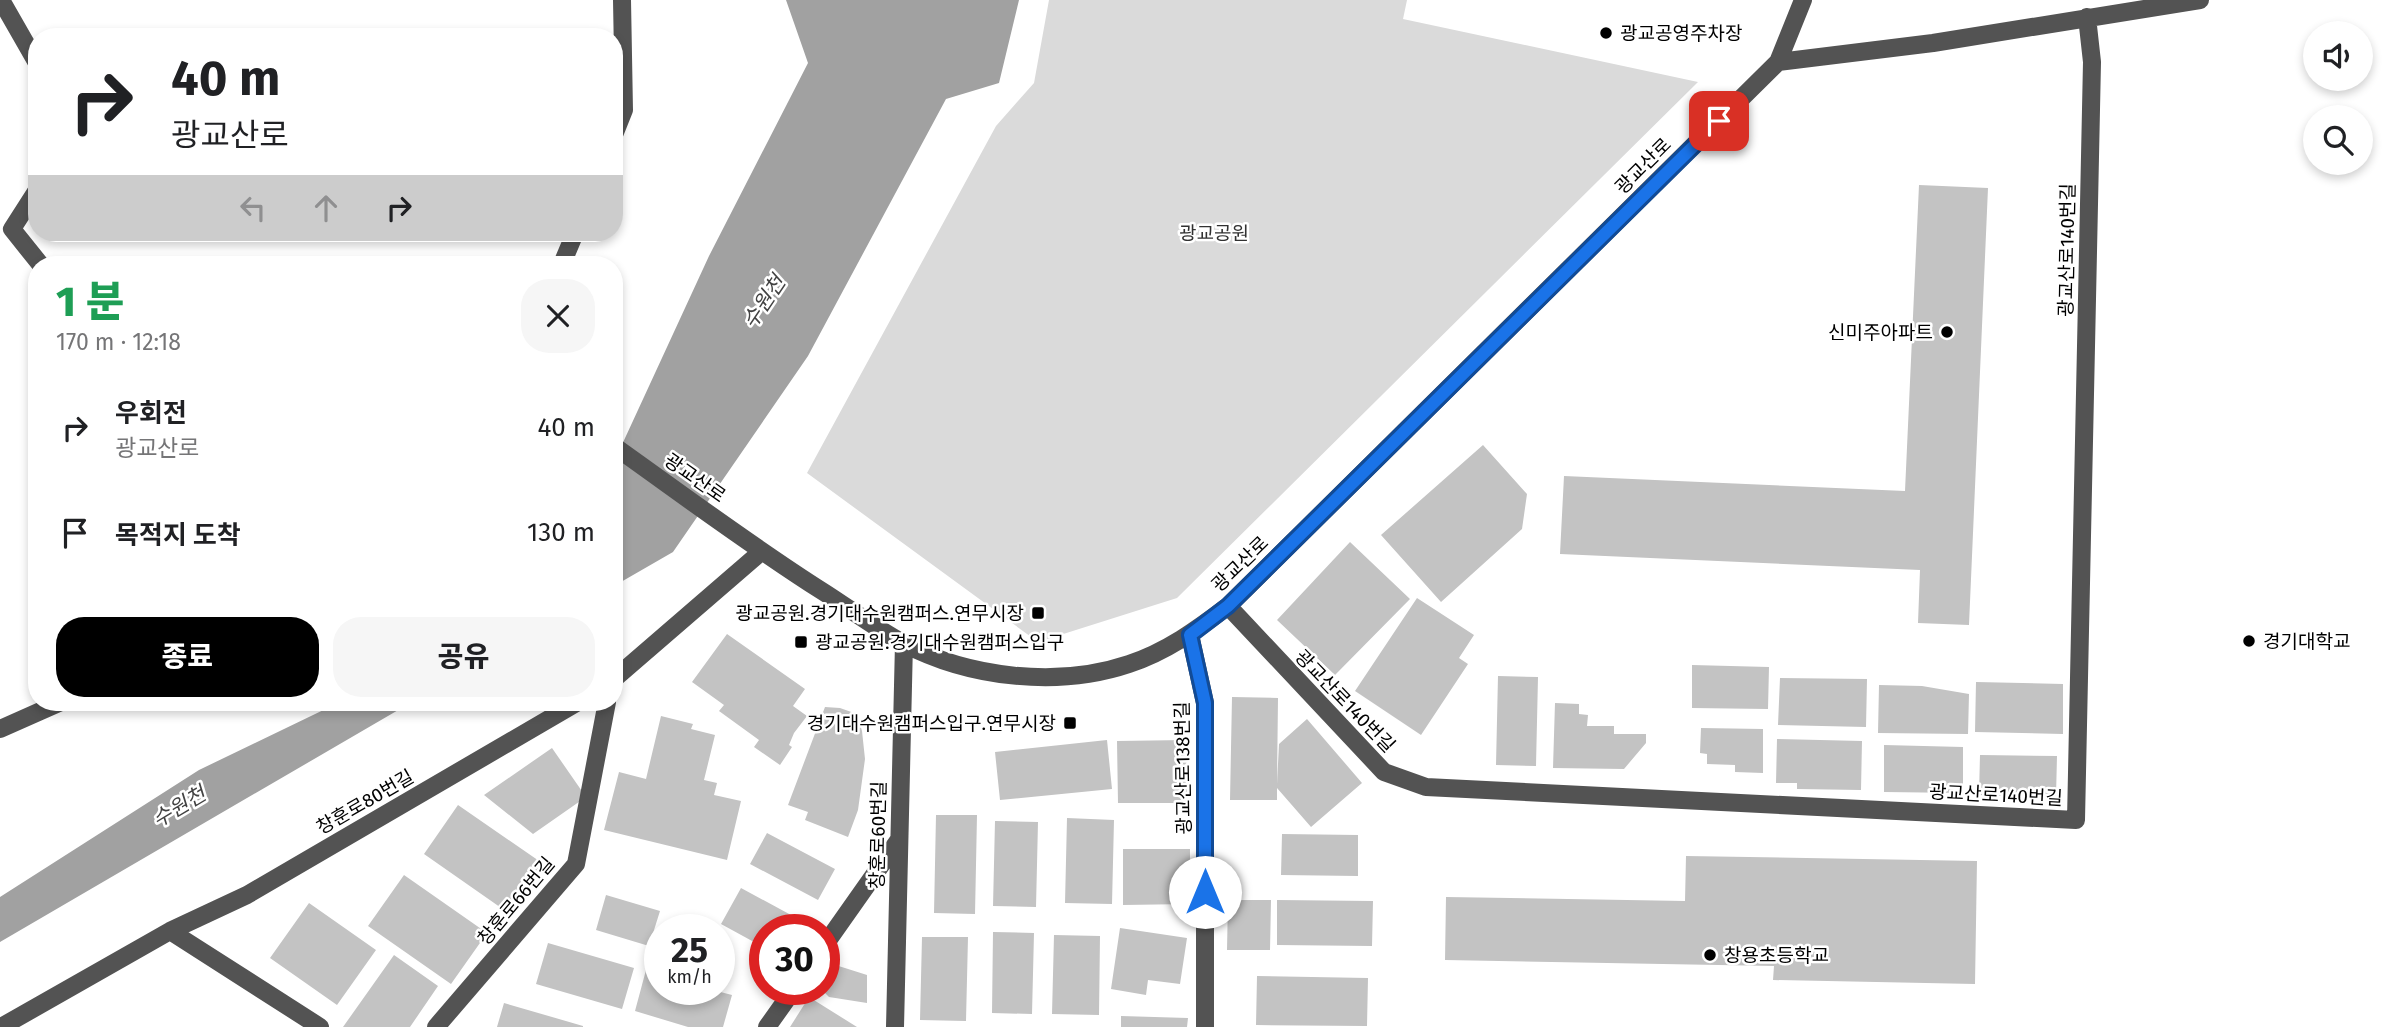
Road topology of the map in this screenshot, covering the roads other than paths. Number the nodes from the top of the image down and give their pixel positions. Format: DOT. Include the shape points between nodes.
graph roads {
  1 [pos="1,0"];
  2 [pos="622,0"];
  3 [pos="1803,0"];
  4 [pos="2200,0"];
  5 [pos="2087,17"];
  6 [pos="623,28"];
  7 [pos="28,47"];
  8 [pos="623,55"];
  9 [pos="1777,62"];
  10 [pos="623,112"];
  11 [pos="28,204"];
  12 [pos="34,256"];
  13 [pos="623,452"];
  14 [pos="755,547"];
  15 [pos="1228,606"];
  16 [pos="1190,635"];
  17 [pos="904,643"];
  18 [pos="623,671"];
  19 [pos="41,711"];
  20 [pos="563,711"];
  21 [pos="605,711"];
  22 [pos="0,729"];
  23 [pos="898,841"];
  24 [pos="840,923"];
  25 [pos="170,930"];
  26 [pos="783,1005"];
  27 [pos="1,1027"];
  28 [pos="320,1027"];
  29 [pos="436,1027"];
  30 [pos="767,1027"];
  31 [pos="895,1027"];
  32 [pos="1205,1027"];
  1 -- 7 [label="street"];
  2 -- 6 [label="street"];
  3 -- 9 [label="street, 광교산로"];
  4 -- 5 [label="street"];
  5 -- 9 [label="street" via="1933,43"];
  5 -- 15 [label="street, 광교산로140번길" via="2092,61 2076,820 1426,787 1384,772"];
  8 -- 10 [label="street"];
  9 -- 15 [label="street, 광교산로"];
  11 -- 12 [label="street" via="12,229"];
  13 -- 14 [label="street, 광교산로"];
  14 -- 17 [label="street, 광교산로"];
  14 -- 18 [label="street"];
  15 -- 16 [label="street, 광교산로"];
  16 -- 17 [label="street, 광교산로" via="1130,664 1075,677 1009,675 957,664"];
  16 -- 32 [label="street, 광교산로138번길" via="1205,703"];
  17 -- 23 [label="street, 창훈로60번길"];
  19 -- 22 [label="street"];
  20 -- 25 [label="street, 창훈로80번길" via="247,895"];
  21 -- 29 [label="street, 창훈로66번길" via="576,863"];
  23 -- 24 [label="street"];
  23 -- 31 [label="street, 창훈로60번길"];
  25 -- 27 [label="street, 창훈로80번길"];
  25 -- 28 [label="street"];
  26 -- 30 [label="street"];
}
